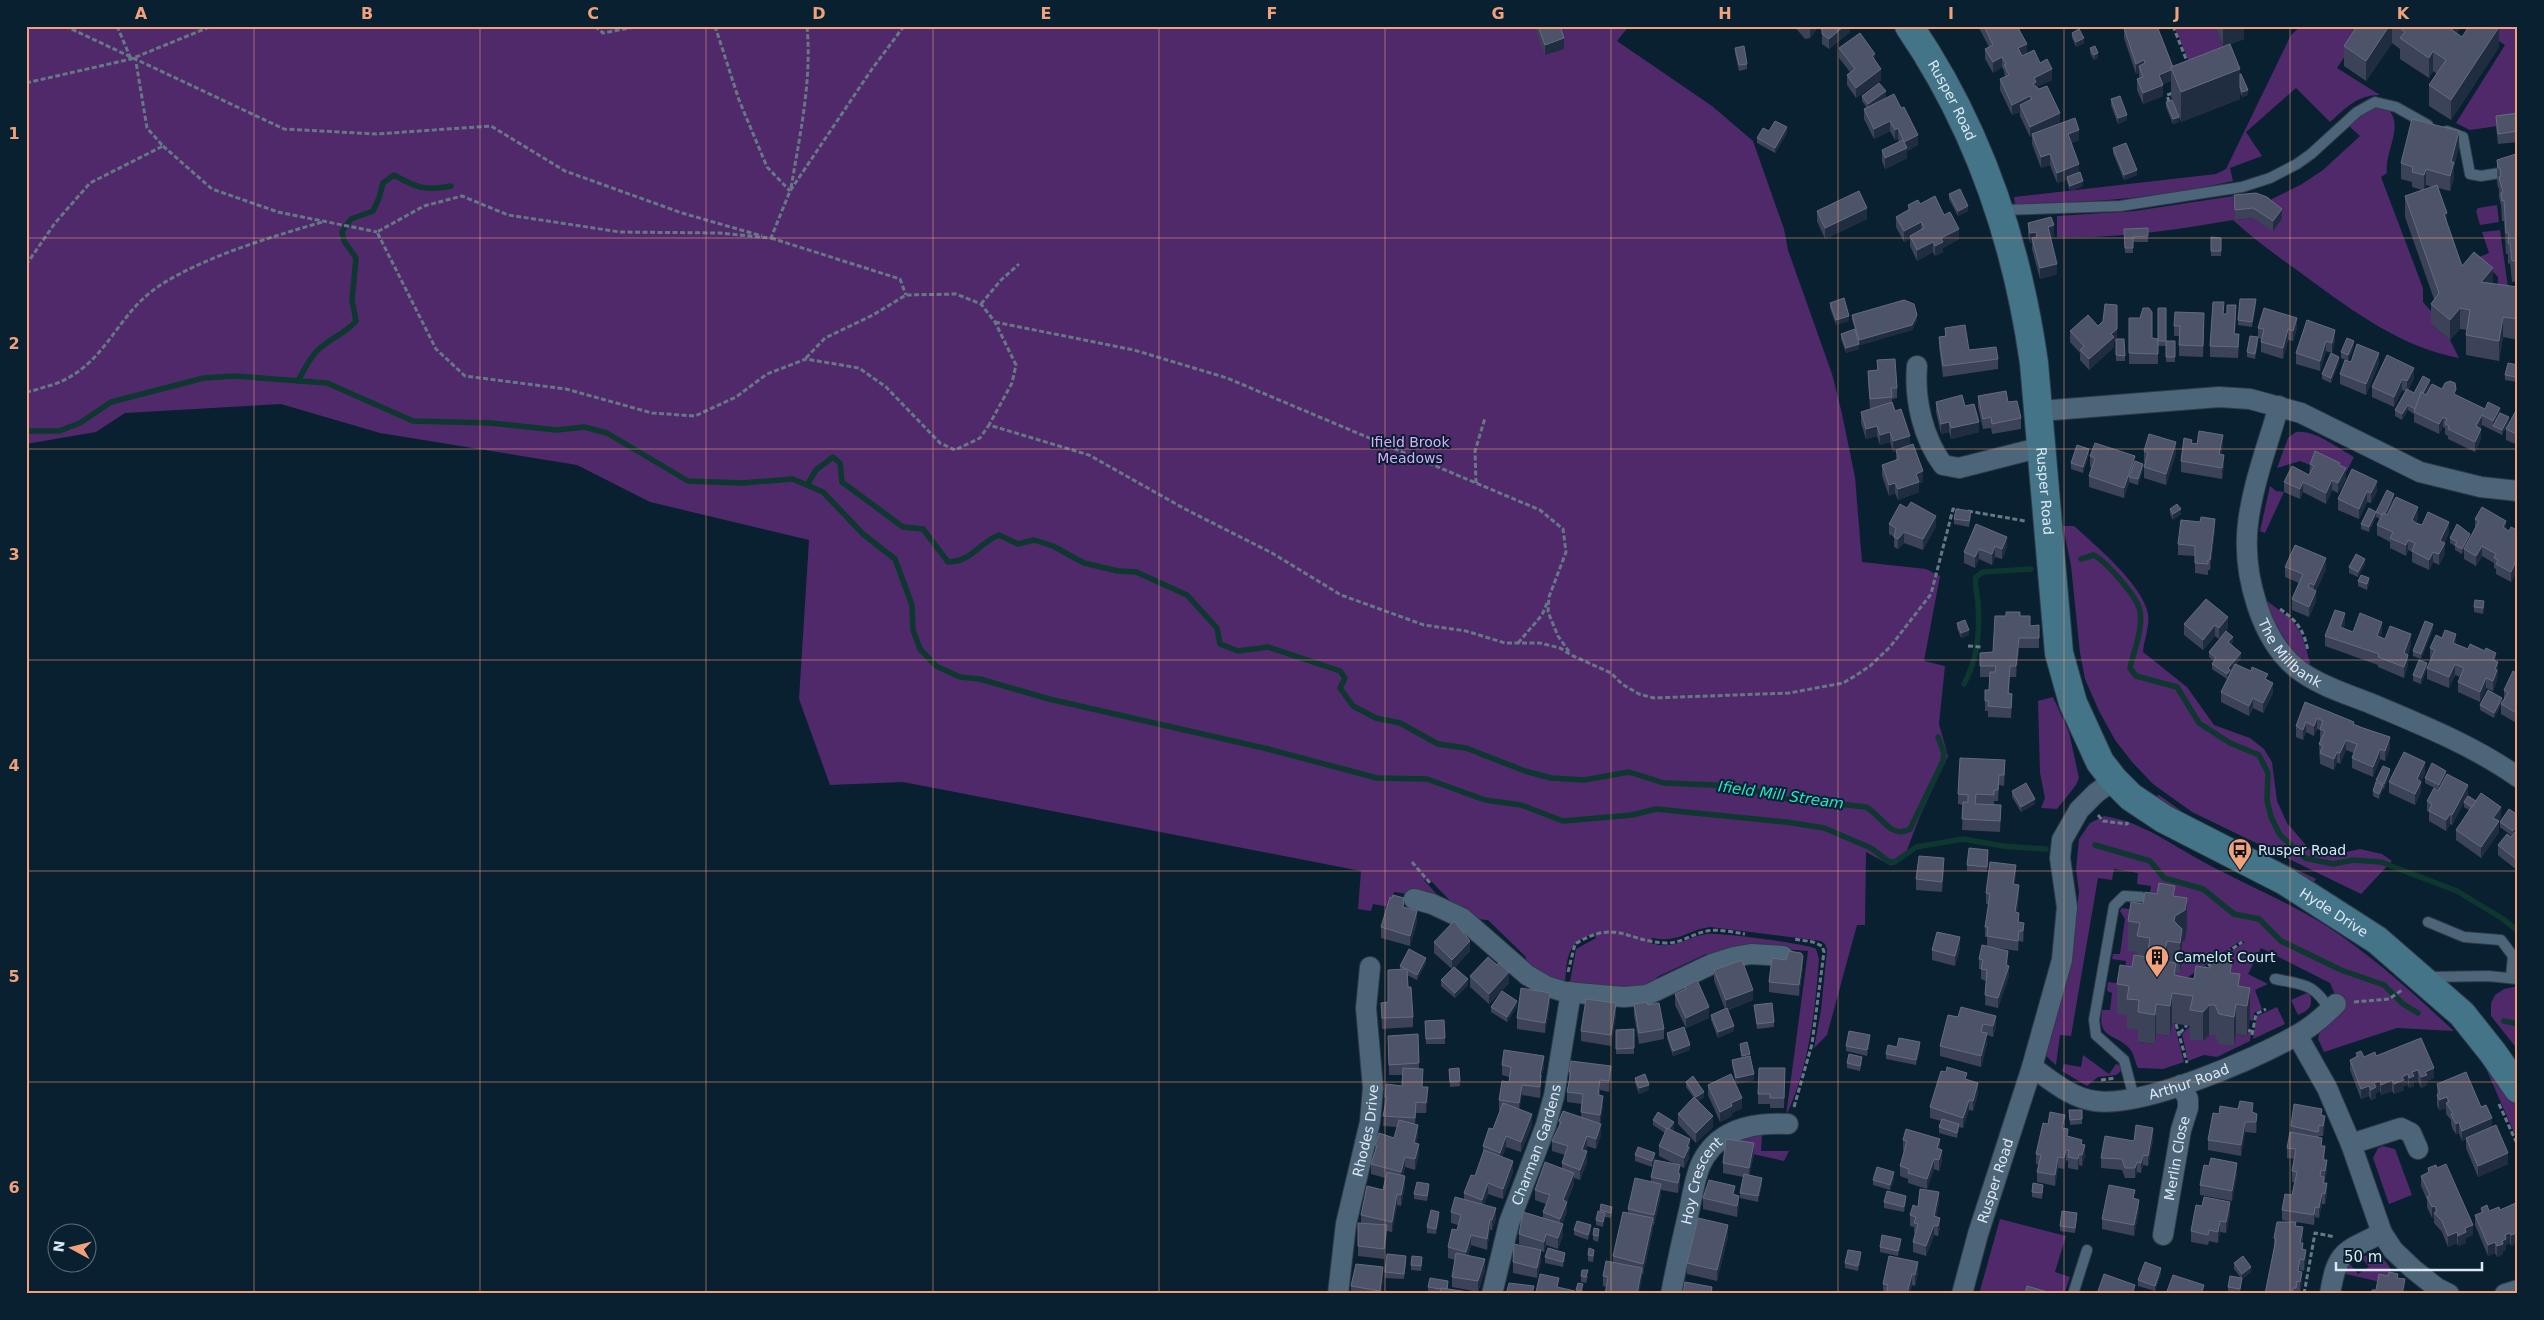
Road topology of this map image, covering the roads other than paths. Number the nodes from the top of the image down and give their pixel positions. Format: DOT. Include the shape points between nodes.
graph roads {
  1 [pos="1909,26"];
  2 [pos="2518,170"];
  3 [pos="2001,210"];
  4 [pos="1917,366"];
  5 [pos="2279,406"];
  6 [pos="2040,411"];
  7 [pos="2042,447"];
  8 [pos="2518,491"];
  9 [pos="2518,777"];
  10 [pos="2114,780"];
  11 [pos="2141,897"];
  12 [pos="1414,900"];
  13 [pos="2428,922"];
  14 [pos="1786,948"];
  15 [pos="1370,967"];
  16 [pos="2514,978"];
  17 [pos="2275,979"];
  18 [pos="2411,984"];
  19 [pos="1568,992"];
  20 [pos="2332,1007"];
  21 [pos="2297,1035"];
  22 [pos="2032,1067"];
  23 [pos="2181,1085"];
  24 [pos="2506,1092"];
  25 [pos="2134,1098"];
  26 [pos="1788,1124"];
  27 [pos="2351,1144"];
  28 [pos="2418,1149"];
  29 [pos="2382,1233"];
  30 [pos="2163,1236"];
  31 [pos="2087,1250"];
  32 [pos="2518,1290"];
  33 [pos="1338,1294"];
  34 [pos="1492,1294"];
  35 [pos="1671,1294"];
  36 [pos="1962,1294"];
  37 [pos="2072,1294"];
  38 [pos="2330,1294"];
  39 [pos="2449,1294"];
  40 [pos="2505,1294"];
  1 -- 3 [label="street, Rusper Road" via="1945,85"];
  2 -- 3 [label="lane" via="2482,176 2470,174 2463,137 2422,122 2396,107 2376,102 2357,112 2297,164 2242,187 2120,206"];
  3 -- 6 [label="street, Rusper Road" via="2029,324"];
  4 -- 7 [label="street" via="1915,382 1920,412 1931,445 1944,465 1960,468"];
  5 -- 6 [label="street" via="2250,399 2219,397"];
  5 -- 8 [label="street" via="2326,424 2373,451 2420,472 2481,487"];
  5 -- 9 [label="street, The Millbank" via="2248,523 2246,550 2258,609 2282,652 2291,663 2314,679 2441,734"];
  6 -- 7 [label="street, Rusper Road"];
  7 -- 10 [label="street, Rusper Road" via="2056,633 2063,670 2080,721 2100,762"];
  10 -- 18 [label="street, Hyde Drive" via="2131,797 2164,819 2328,907 2377,940"];
  10 -- 22 [label="street, Rusper Road" via="2079,810 2062,840 2060,858 2066,891 2066,933 2062,960"];
  11 -- 25 [label="lane" via="2124,896 2114,906 2094,1020 2096,1035 2124,1060"];
  12 -- 19 [label="street" via="1432,904 1462,918 1527,975 1546,986"];
  13 -- 16 [label="lane" via="2464,937 2501,940 2513,956"];
  14 -- 19 [label="street" via="1734,956 1647,995 1624,997"];
  15 -- 33 [label="street, Rhodes Drive" via="1366,1008 1373,1088 1370,1122 1346,1224"];
  16 -- 18 [label="lane"];
  17 -- 20 [label="lane" via="2308,986"];
  18 -- 24 [label="street, Hyde Drive" via="2462,1014 2494,1053"];
  19 -- 34 [label="street, Charman Gardens" via="1554,1096 1508,1223"];
  20 -- 21 [label="street, Arthur Road"];
  21 -- 23 [label="street, Arthur Road"];
  21 -- 27 [label="street" via="2327,1088"];
  22 -- 25 [label="street, Arthur Road" via="2080,1098 2106,1102"];
  22 -- 36 [label="street, Rusper Road"];
  23 -- 25 [label="street, Arthur Road"];
  23 -- 30 [label="street, Merlin Close" via="2188,1099 2188,1108 2181,1130"];
  26 -- 35 [label="street, Hoy Crescent" via="1759,1123 1742,1127 1724,1137 1708,1153 1699,1172"];
  27 -- 28 [label="street" via="2401,1128 2411,1134"];
  27 -- 29 [label="street"];
  29 -- 38 [label="street" via="2341,1256 2336,1264"];
  29 -- 39 [label="street" via="2393,1250 2413,1269"];
  31 -- 37 [label="lane"];
  32 -- 40 [label="street"];
}
